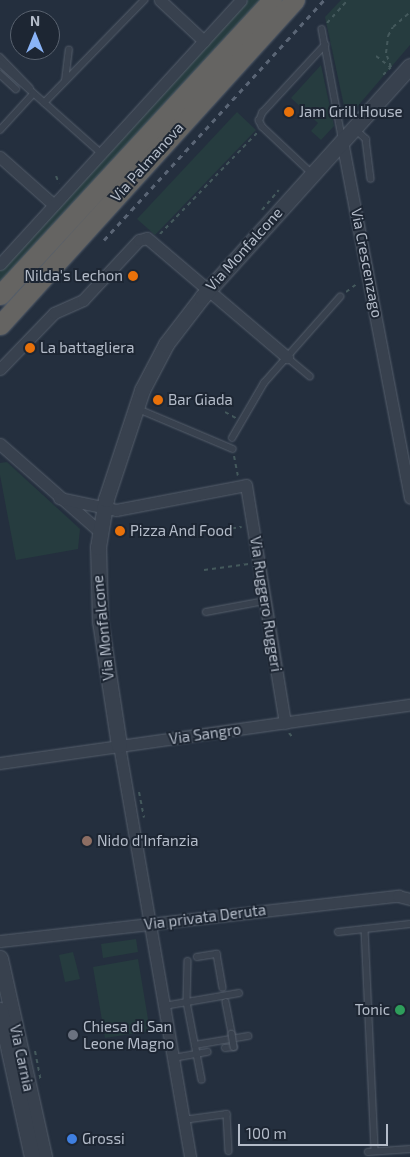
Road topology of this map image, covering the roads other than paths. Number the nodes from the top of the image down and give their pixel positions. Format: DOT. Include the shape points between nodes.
graph roads {
  1 [pos="144,0"];
  2 [pos="160,0"];
  3 [pos="242,0"];
  4 [pos="272,0"];
  5 [pos="295,0"];
  6 [pos="322,28"];
  7 [pos="204,41"];
  8 [pos="325,45"];
  9 [pos="69,50"];
  10 [pos="0,57"];
  11 [pos="0,63"];
  12 [pos="410,66"];
  13 [pos="0,74"];
  14 [pos="65,81"];
  15 [pos="16,89"];
  16 [pos="34,94"];
  17 [pos="44,103"];
  18 [pos="354,128"];
  19 [pos="0,130"];
  20 [pos="342,141"];
  21 [pos="101,153"];
  22 [pos="0,157"];
  23 [pos="312,174"];
  24 [pos="371,179"];
  25 [pos="54,205"];
  26 [pos="0,264"];
  27 [pos="208,290"];
  28 [pos="0,295"];
  29 [pos="340,297"];
  30 [pos="0,325"];
  31 [pos="287,356"];
  32 [pos="0,369"];
  33 [pos="310,376"];
  34 [pos="134,407"];
  35 [pos="232,438"];
  36 [pos="0,444"];
  37 [pos="232,449"];
  38 [pos="59,498"];
  39 [pos="410,498"];
  40 [pos="103,509"];
  41 [pos="99,531"];
  42 [pos="265,601"];
  43 [pos="206,612"];
  44 [pos="410,705"];
  45 [pos="287,727"];
  46 [pos="119,746"];
  47 [pos="0,763"];
  48 [pos="410,899"];
  49 [pos="150,924"];
  50 [pos="410,924"];
  51 [pos="365,929"];
  52 [pos="338,932"];
  53 [pos="0,941"];
  54 [pos="197,957"];
  55 [pos="0,958"];
  56 [pos="188,961"];
  57 [pos="224,987"];
  58 [pos="238,993"];
  59 [pos="187,1002"];
  60 [pos="226,1002"];
  61 [pos="164,1006"];
  62 [pos="0,1010"];
  63 [pos="248,1036"];
  64 [pos="195,1045"];
  65 [pos="224,1048"];
  66 [pos="207,1052"];
  67 [pos="197,1054"];
  68 [pos="173,1058"];
  69 [pos="202,1080"];
  70 [pos="184,1120"];
  71 [pos="410,1149"];
  72 [pos="229,1150"];
  73 [pos="375,1151"];
  74 [pos="368,1152"];
  75 [pos="32,1157"];
  76 [pos="44,1157"];
  77 [pos="190,1157"];
  1 -- 14 [label="lane"];
  2 -- 7 [label="street"];
  3 -- 7 [label="street"];
  4 -- 28 [label="highway, Via Palmanova"];
  5 -- 30 [label="highway, Via Palmanova"];
  6 -- 8 [label="lane, Via Crescenzago"];
  7 -- 21 [label="street"];
  8 -- 20 [label="lane, Via Crescenzago"];
  8 -- 23 [label="lane" via="262,113 259,121"];
  9 -- 14 [label="lane"];
  10 -- 16 [label="lane" via="25,80"];
  11 -- 16 [label="lane"];
  12 -- 18 [label="street, Via Monfalcone"];
  13 -- 15 [label="lane"];
  14 -- 17 [label="lane"];
  16 -- 17 [label="lane"];
  16 -- 19 [label="lane"];
  17 -- 21 [label="lane"];
  18 -- 20 [label="street, Via Monfalcone"];
  18 -- 24 [label="lane" via="366,139"];
  20 -- 23 [label="street, Via Monfalcone"];
  20 -- 39 [label="street, Via Crescenzago"];
  21 -- 25 [label="street"];
  22 -- 25 [label="street"];
  23 -- 27 [label="street, Via Monfalcone"];
  25 -- 26 [label="street"];
  27 -- 31 [label="street"];
  27 -- 32 [label="street" via="154,241 144,238 83,300 58,309"];
  27 -- 34 [label="street, Via Monfalcone" via="162,350"];
  29 -- 31 [label="lane"];
  31 -- 33 [label="lane"];
  31 -- 35 [label="lane" via="240,421"];
  34 -- 37 [label="lane"];
  34 -- 40 [label="street, Via Monfalcone"];
  36 -- 38 [label="street"];
  38 -- 40 [label="street"];
  38 -- 41 [label="street"];
  40 -- 41 [label="street, Via Monfalcone"];
  40 -- 42 [label="street, Via Ruggero Ruggeri" via="246,486"];
  41 -- 46 [label="street, Via Monfalcone" via="98,607"];
  42 -- 43 [label="lane"];
  42 -- 45 [label="street, Via Ruggero Ruggeri"];
  44 -- 45 [label="street, Via Sangro"];
  45 -- 46 [label="street, Via Sangro"];
  46 -- 47 [label="street, Via Sangro"];
  46 -- 49 [label="street, Via Monfalcone"];
  48 -- 49 [label="street, Via privata Deruta" via="398,896"];
  49 -- 53 [label="street, Via privata Deruta"];
  49 -- 61 [label="street, Via Monfalcone"];
  50 -- 51 [label="lane"];
  51 -- 52 [label="lane"];
  51 -- 73 [label="lane"];
  54 -- 57 [label="lane" via="217,954"];
  55 -- 76 [label="street, Via Carnia"];
  56 -- 59 [label="lane"];
  58 -- 59 [label="lane"];
  59 -- 61 [label="lane"];
  59 -- 64 [label="lane"];
  60 -- 65 [label="lane, bridge" via="234,1047"];
  61 -- 68 [label="street, Via Monfalcone"];
  62 -- 75 [label="street, Via Carnia"];
  63 -- 64 [label="lane"];
  64 -- 67 [label="lane"];
  66 -- 67 [label="lane"];
  67 -- 68 [label="lane"];
  67 -- 69 [label="lane"];
  68 -- 70 [label="street, Via Monfalcone"];
  70 -- 72 [label="lane" via="227,1114"];
  70 -- 77 [label="street, Via Monfalcone"];
  71 -- 73 [label="lane"];
  73 -- 74 [label="lane"];
}
